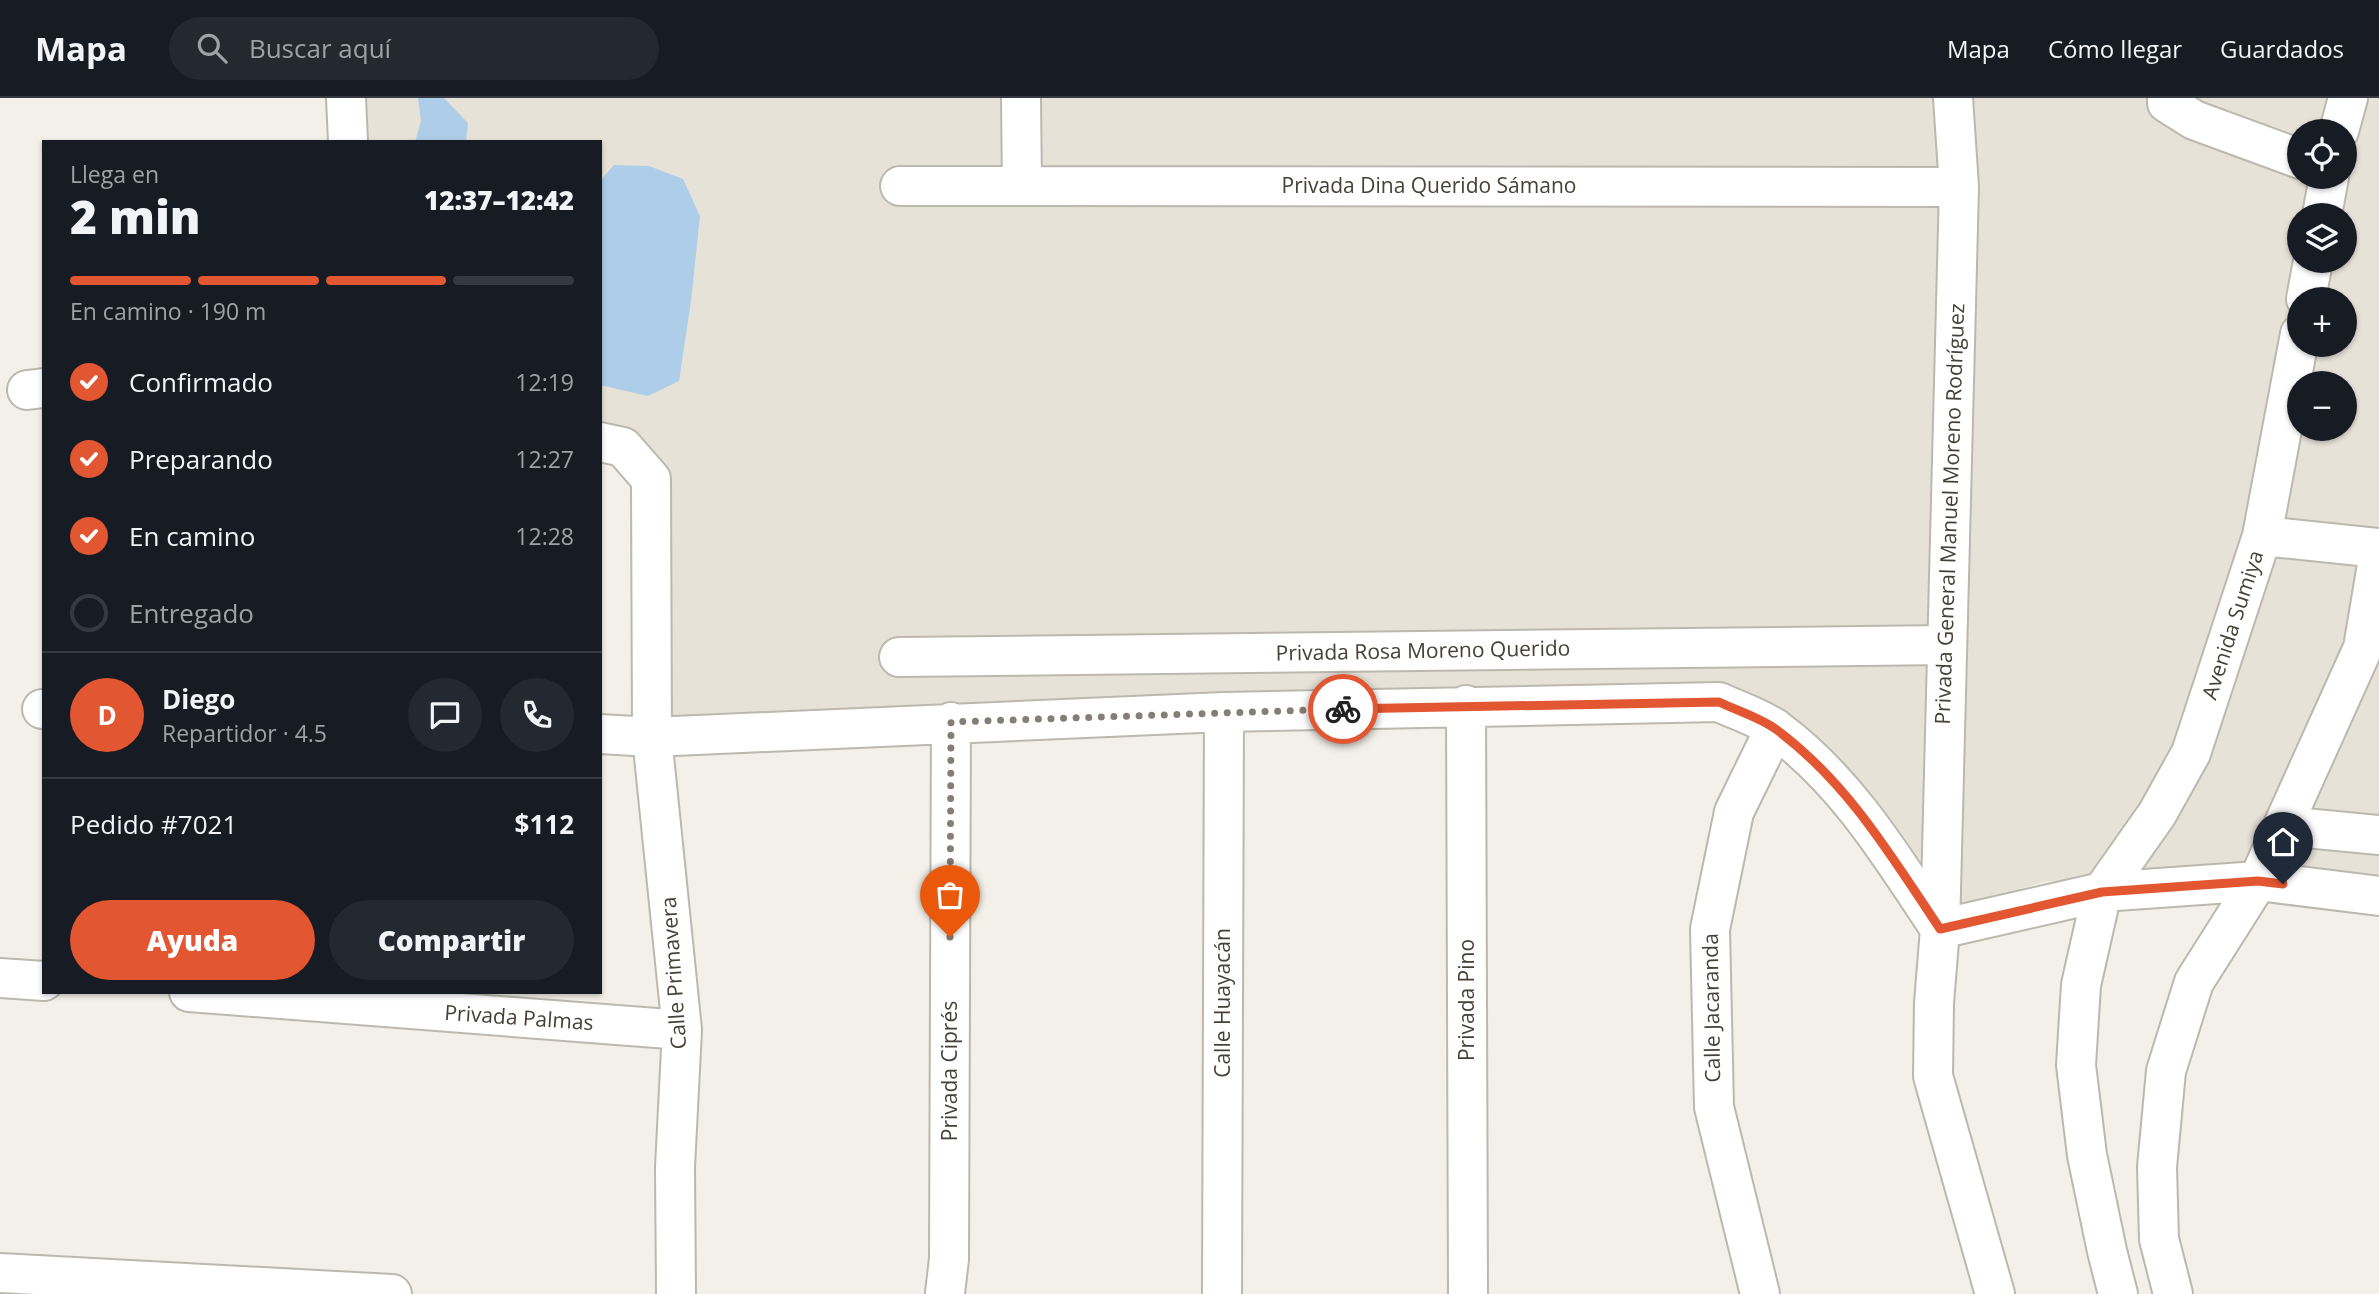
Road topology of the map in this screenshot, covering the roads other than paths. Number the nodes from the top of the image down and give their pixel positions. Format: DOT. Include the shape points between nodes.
graph roads {
  1 [pos="345,98"];
  2 [pos="1021,98"];
  3 [pos="1953,98"];
  4 [pos="2167,98"];
  5 [pos="2348,98"];
  6 [pos="2342,119"];
  7 [pos="348,140"];
  8 [pos="2287,154"];
  9 [pos="900,186"];
  10 [pos="1022,186"];
  11 [pos="1959,187"];
  12 [pos="2296,357"];
  13 [pos="602,442"];
  14 [pos="2262,536"];
  15 [pos="2379,551"];
  16 [pos="1946,645"];
  17 [pos="899,657"];
  18 [pos="1466,705"];
  19 [pos="1224,712"];
  20 [pos="951,722"];
  21 [pos="1775,728"];
  22 [pos="602,734"];
  23 [pos="653,737"];
  24 [pos="2284,826"];
  25 [pos="2379,835"];
  26 [pos="2258,881"];
  27 [pos="2102,892"];
  28 [pos="2379,896"];
  29 [pos="1940,929"];
  30 [pos="0,978"];
  31 [pos="42,981"];
  32 [pos="215,994"];
  33 [pos="682,1030"];
  34 [pos="0,1273"];
  35 [pos="945,1293"];
  36 [pos="392,1294"];
  37 [pos="676,1294"];
  38 [pos="1222,1294"];
  39 [pos="1468,1294"];
  40 [pos="1760,1294"];
  41 [pos="1995,1294"];
  42 [pos="2118,1294"];
  43 [pos="2173,1294"];
  1 -- 7 [label="street"];
  2 -- 10 [label="street"];
  3 -- 11 [label="street, Privada General Manuel Moreno Rodríguez"];
  4 -- 8 [label="street" via="2167,103 2194,120"];
  5 -- 6 [label="street"];
  9 -- 10 [label="street, Privada Dina Querido Sámano"];
  10 -- 11 [label="street, Privada Dina Querido Sámano"];
  11 -- 16 [label="street, Privada General Manuel Moreno Rodríguez"];
  12 -- 14 [label="street, Avenida Sumiya"];
  13 -- 23 [label="street, Calle Primavera" via="623,447 651,479"];
  14 -- 15 [label="street"];
  14 -- 27 [label="street, Avenida Sumiya" via="2191,753 2157,814"];
  15 -- 24 [label="street" via="2363,648"];
  16 -- 17 [label="street, Privada Rosa Moreno Querido"];
  16 -- 29 [label="street, Privada General Manuel Moreno Rodríguez"];
  18 -- 19 [label="street"];
  18 -- 21 [label="street" via="1719,702"];
  18 -- 39 [label="street, Privada Pino"];
  19 -- 20 [label="street"];
  19 -- 38 [label="street, Calle Huayacán"];
  20 -- 23 [label="street"];
  20 -- 35 [label="street, Privada Ciprés" via="949,1259"];
  21 -- 29 [label="street" via="1826,772 1868,822"];
  21 -- 40 [label="street, Calle Jacaranda" via="1734,812 1710,929 1714,1107"];
  22 -- 23 [label="street"];
  23 -- 33 [label="street, Calle Primavera"];
  24 -- 25 [label="street"];
  24 -- 26 [label="street"];
  26 -- 27 [label="street"];
  26 -- 28 [label="street"];
  26 -- 43 [label="street" via="2194,982 2166,1071 2157,1191 2159,1239"];
  27 -- 29 [label="street"];
  27 -- 42 [label="street" via="2081,985 2076,1065 2087,1155"];
  29 -- 41 [label="street, Privada General Manuel Moreno Rodríguez" via="1933,1076"];
  30 -- 31 [label="street"];
  32 -- 33 [label="street, Privada Palmas"];
  33 -- 37 [label="street, Calle Primavera" via="675,1167"];
  34 -- 36 [label="street"];
}
